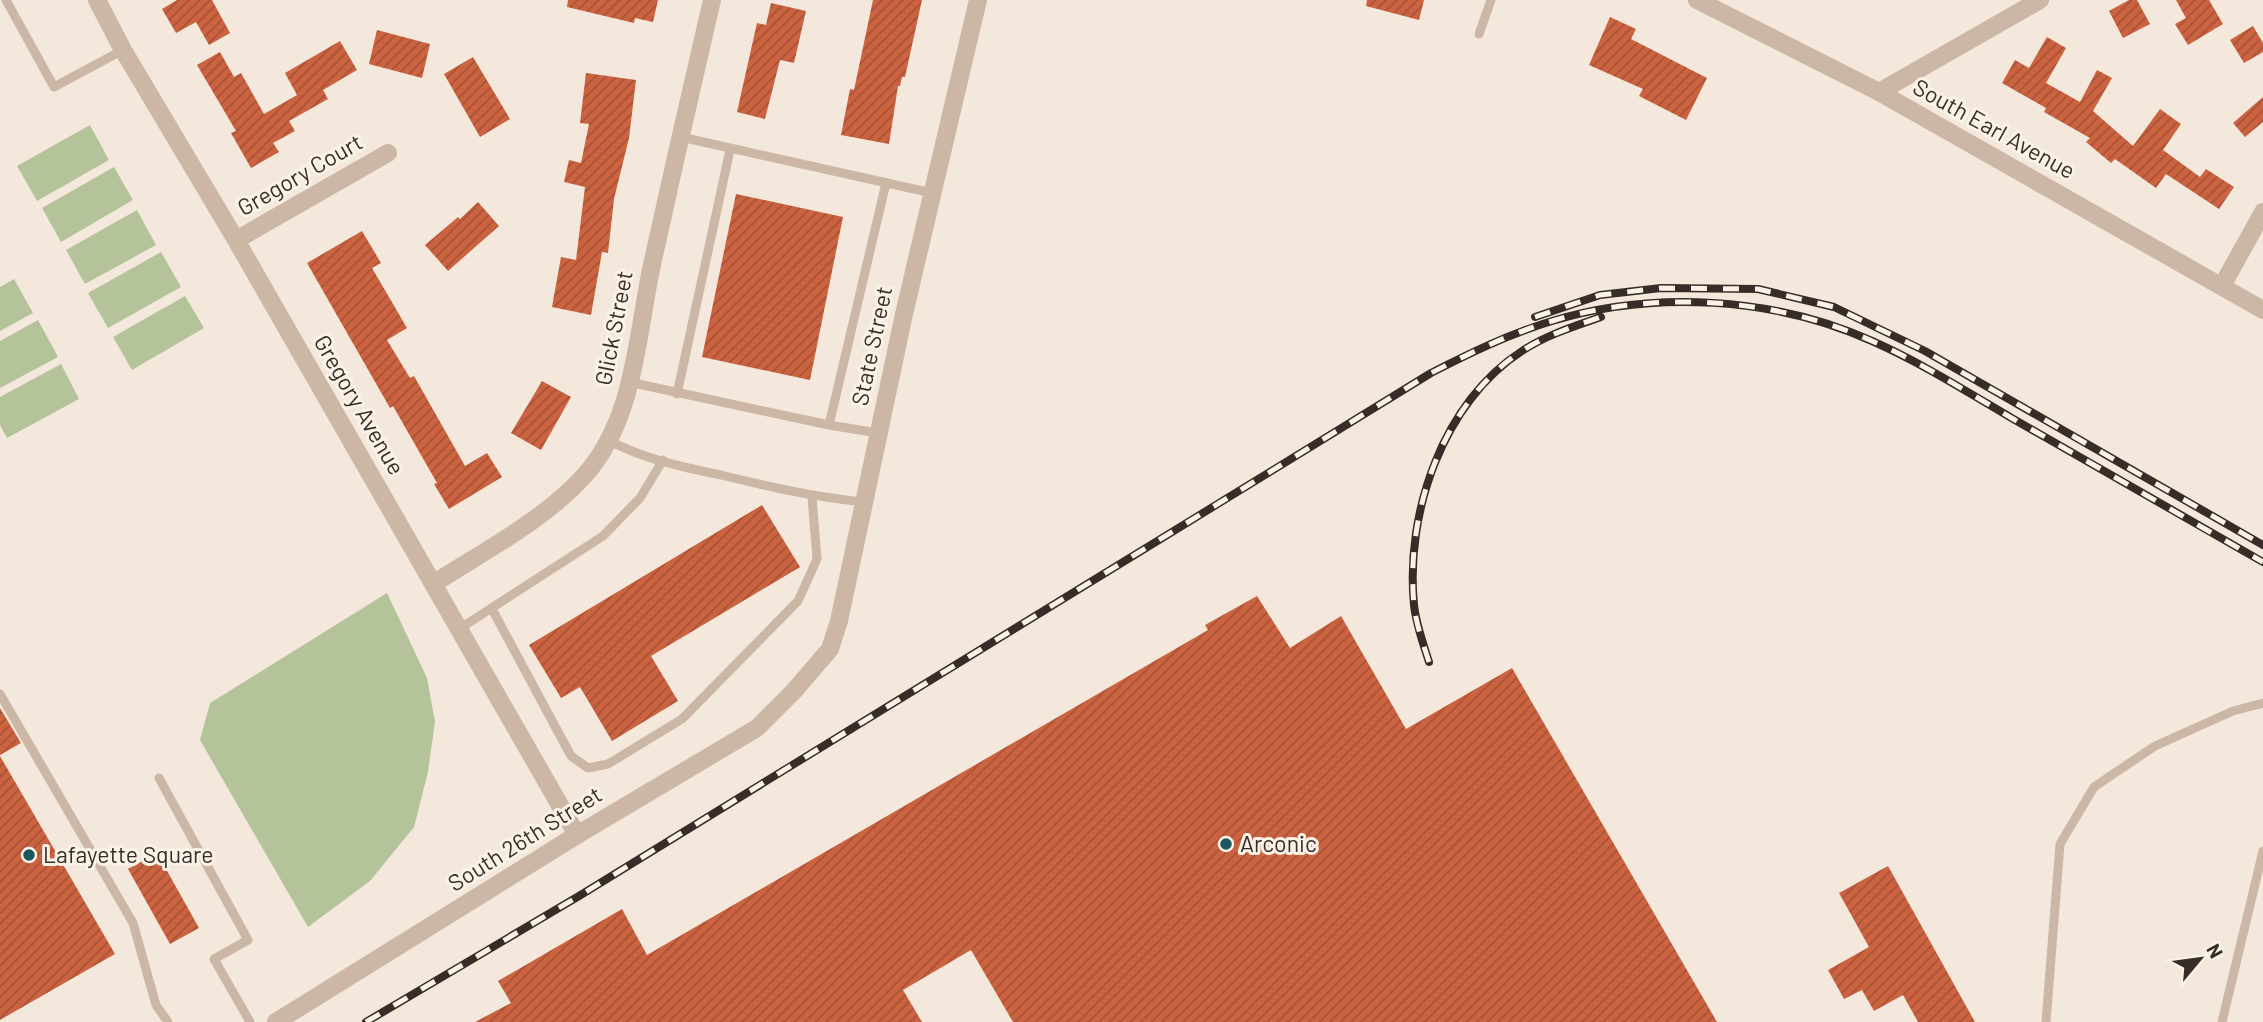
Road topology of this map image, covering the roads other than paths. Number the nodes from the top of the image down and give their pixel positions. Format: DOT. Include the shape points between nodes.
graph roads {
  1 [pos="6,0"];
  2 [pos="97,0"];
  3 [pos="712,0"];
  4 [pos="978,0"];
  5 [pos="1491,0"];
  6 [pos="1697,0"];
  7 [pos="2040,0"];
  8 [pos="1479,34"];
  9 [pos="123,50"];
  10 [pos="1879,92"];
  11 [pos="681,137"];
  12 [pos="730,150"];
  13 [pos="388,153"];
  14 [pos="886,183"];
  15 [pos="932,193"];
  16 [pos="2263,212"];
  17 [pos="236,240"];
  18 [pos="2222,286"];
  19 [pos="2263,310"];
  20 [pos="629,382"];
  21 [pos="677,394"];
  22 [pos="829,425"];
  23 [pos="878,433"];
  24 [pos="608,440"];
  25 [pos="663,460"];
  26 [pos="812,496"];
  27 [pos="864,502"];
  28 [pos="433,584"];
  29 [pos="492,609"];
  30 [pos="459,629"];
  31 [pos="794,691"];
  32 [pos="0,694"];
  33 [pos="2263,703"];
  34 [pos="159,778"];
  35 [pos="577,835"];
  36 [pos="2263,851"];
  37 [pos="166,1019"];
  38 [pos="155,1022"];
  39 [pos="250,1022"];
  40 [pos="276,1022"];
  41 [pos="2046,1022"];
  42 [pos="2222,1022"];
  1 -- 9 [label="lane" via="54,87"];
  2 -- 9 [label="street, Gregory Avenue"];
  3 -- 11 [label="street, Glick Street"];
  4 -- 15 [label="street, State Street"];
  5 -- 8 [label="lane"];
  6 -- 10 [label="street, South Earl Avenue"];
  7 -- 10 [label="street"];
  9 -- 17 [label="street, Gregory Avenue"];
  10 -- 18 [label="street, South Earl Avenue"];
  11 -- 12 [label="lane"];
  11 -- 20 [label="street, Glick Street"];
  12 -- 14 [label="lane"];
  12 -- 21 [label="lane"];
  13 -- 17 [label="street, Gregory Court"];
  14 -- 15 [label="lane"];
  14 -- 22 [label="lane"];
  15 -- 23 [label="street, State Street"];
  16 -- 18 [label="street"];
  17 -- 28 [label="street, Gregory Avenue"];
  18 -- 19 [label="street, South Earl Avenue"];
  20 -- 21 [label="lane"];
  20 -- 24 [label="street, Glick Street"];
  21 -- 22 [label="lane"];
  22 -- 23 [label="lane"];
  23 -- 27 [label="street, State Street"];
  24 -- 25 [label="lane"];
  24 -- 28 [label="street, Glick Street" via="586,474 550,508"];
  25 -- 26 [label="lane"];
  25 -- 29 [label="lane" via="640,498 603,536"];
  26 -- 27 [label="lane"];
  26 -- 29 [label="lane" via="817,559 799,601 682,719 608,764 588,768 571,755"];
  27 -- 31 [label="street, State Street" via="830,649"];
  28 -- 30 [label="street, Gregory Avenue"];
  29 -- 30 [label="lane"];
  30 -- 35 [label="street, Gregory Avenue"];
  31 -- 35 [label="street, South 26th Street" via="757,728"];
  32 -- 37 [label="lane" via="133,923 156,1005"];
  33 -- 41 [label="lane" via="2232,711 2155,746 2095,787 2060,844"];
  34 -- 39 [label="lane" via="248,940 214,959"];
  35 -- 40 [label="street, South 26th Street"];
  36 -- 42 [label="lane"];
  37 -- 38 [label="lane"];
}
